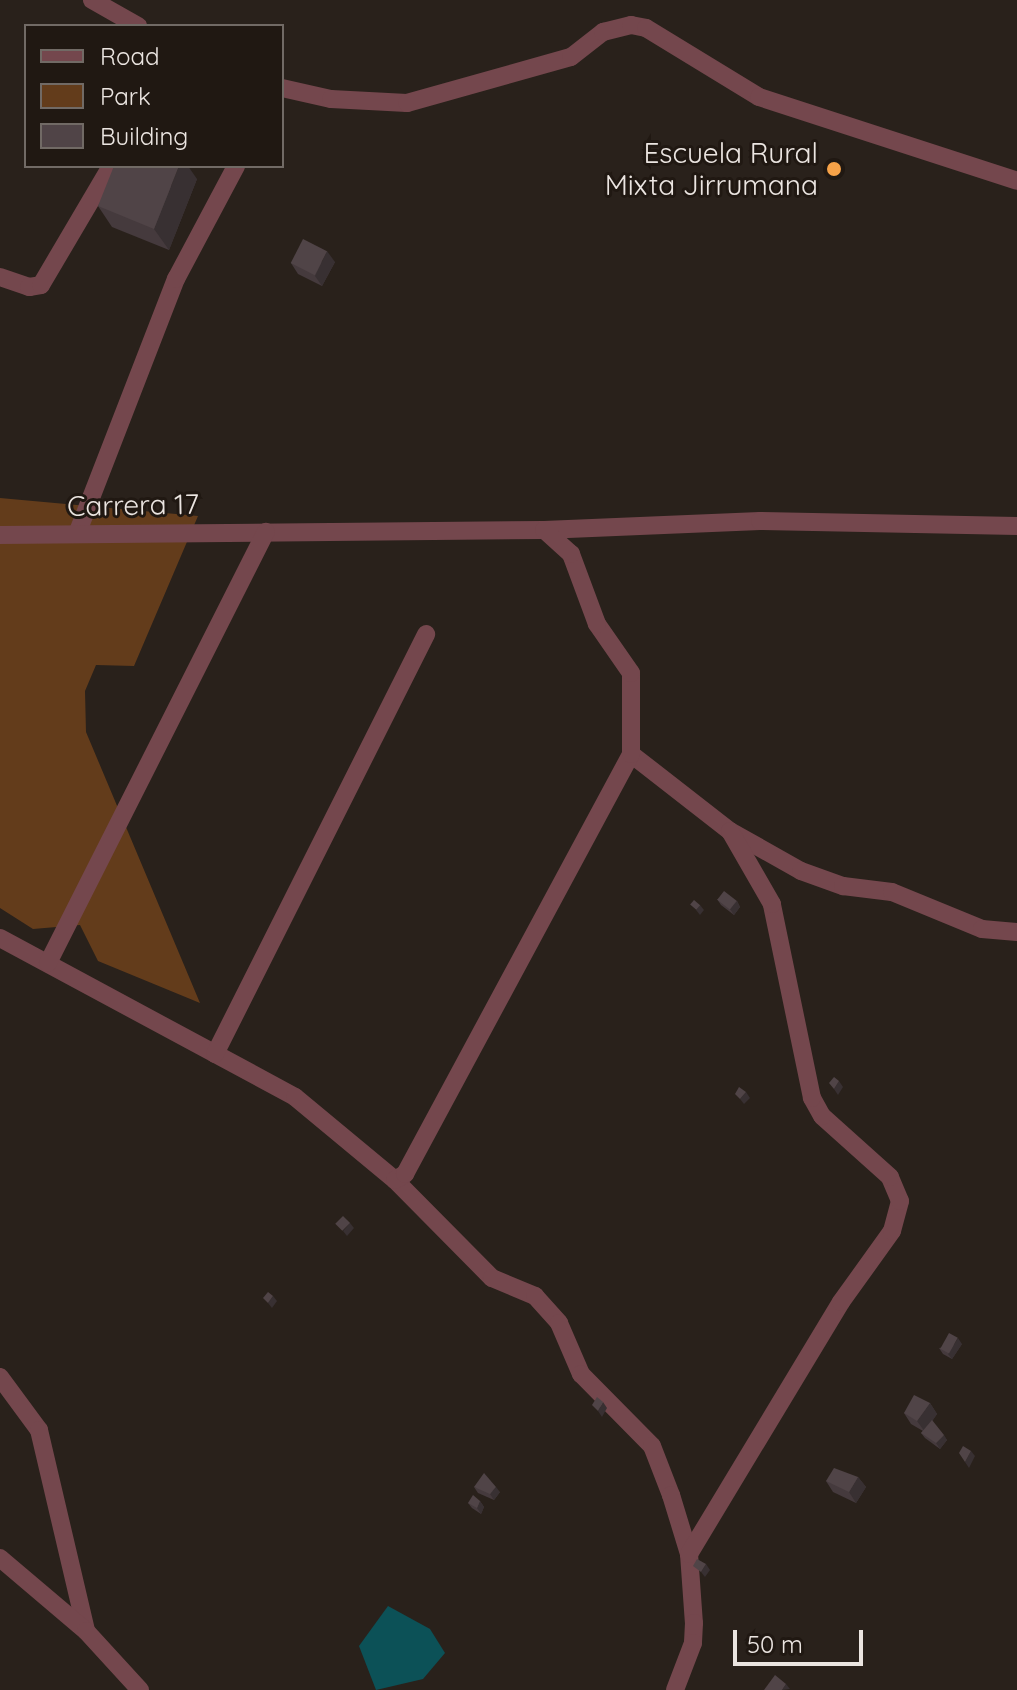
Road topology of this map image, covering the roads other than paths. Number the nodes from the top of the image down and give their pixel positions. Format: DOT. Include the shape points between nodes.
graph roads {
  1 [pos="92,0"];
  2 [pos="134,24"];
  3 [pos="284,88"];
  4 [pos="110,168"];
  5 [pos="235,168"];
  6 [pos="1017,181"];
  7 [pos="0,277"];
  8 [pos="1017,526"];
  9 [pos="544,530"];
  10 [pos="266,532"];
  11 [pos="77,534"];
  12 [pos="0,535"];
  13 [pos="426,634"];
  14 [pos="631,754"];
  15 [pos="730,831"];
  16 [pos="1017,932"];
  17 [pos="0,938"];
  18 [pos="48,963"];
  19 [pos="215,1054"];
  20 [pos="395,1180"];
  21 [pos="0,1377"];
  22 [pos="689,1554"];
  23 [pos="0,1558"];
  24 [pos="86,1631"];
  25 [pos="140,1690"];
  26 [pos="675,1690"];
  1 -- 2 [label="street"];
  3 -- 6 [label="street" via="331,99 407,103 571,57 603,32 631,25 646,28 759,97"];
  4 -- 7 [label="street" via="41,285 29,287"];
  5 -- 11 [label="street" via="176,279"];
  8 -- 9 [label="street, Carrera 17" via="760,521"];
  9 -- 10 [label="street, Carrera 17"];
  9 -- 14 [label="street" via="571,554 597,624 631,673"];
  10 -- 11 [label="street, Carrera 17"];
  10 -- 18 [label="street"];
  11 -- 12 [label="street, Carrera 17"];
  13 -- 19 [label="street"];
  14 -- 15 [label="street"];
  14 -- 20 [label="street" via="405,1174"];
  15 -- 16 [label="street" via="823,880 892,892 960,923"];
  15 -- 22 [label="street" via="772,904 812,1098 822,1116 890,1177 900,1201 892,1231 841,1302"];
  17 -- 18 [label="street"];
  18 -- 19 [label="street"];
  19 -- 20 [label="street" via="295,1097"];
  20 -- 22 [label="street" via="469,1258 492,1278 535,1296 559,1323 581,1374 652,1446"];
  21 -- 24 [label="street" via="39,1430"];
  22 -- 26 [label="street" via="693,1643"];
  23 -- 24 [label="street"];
  24 -- 25 [label="street"];
}
